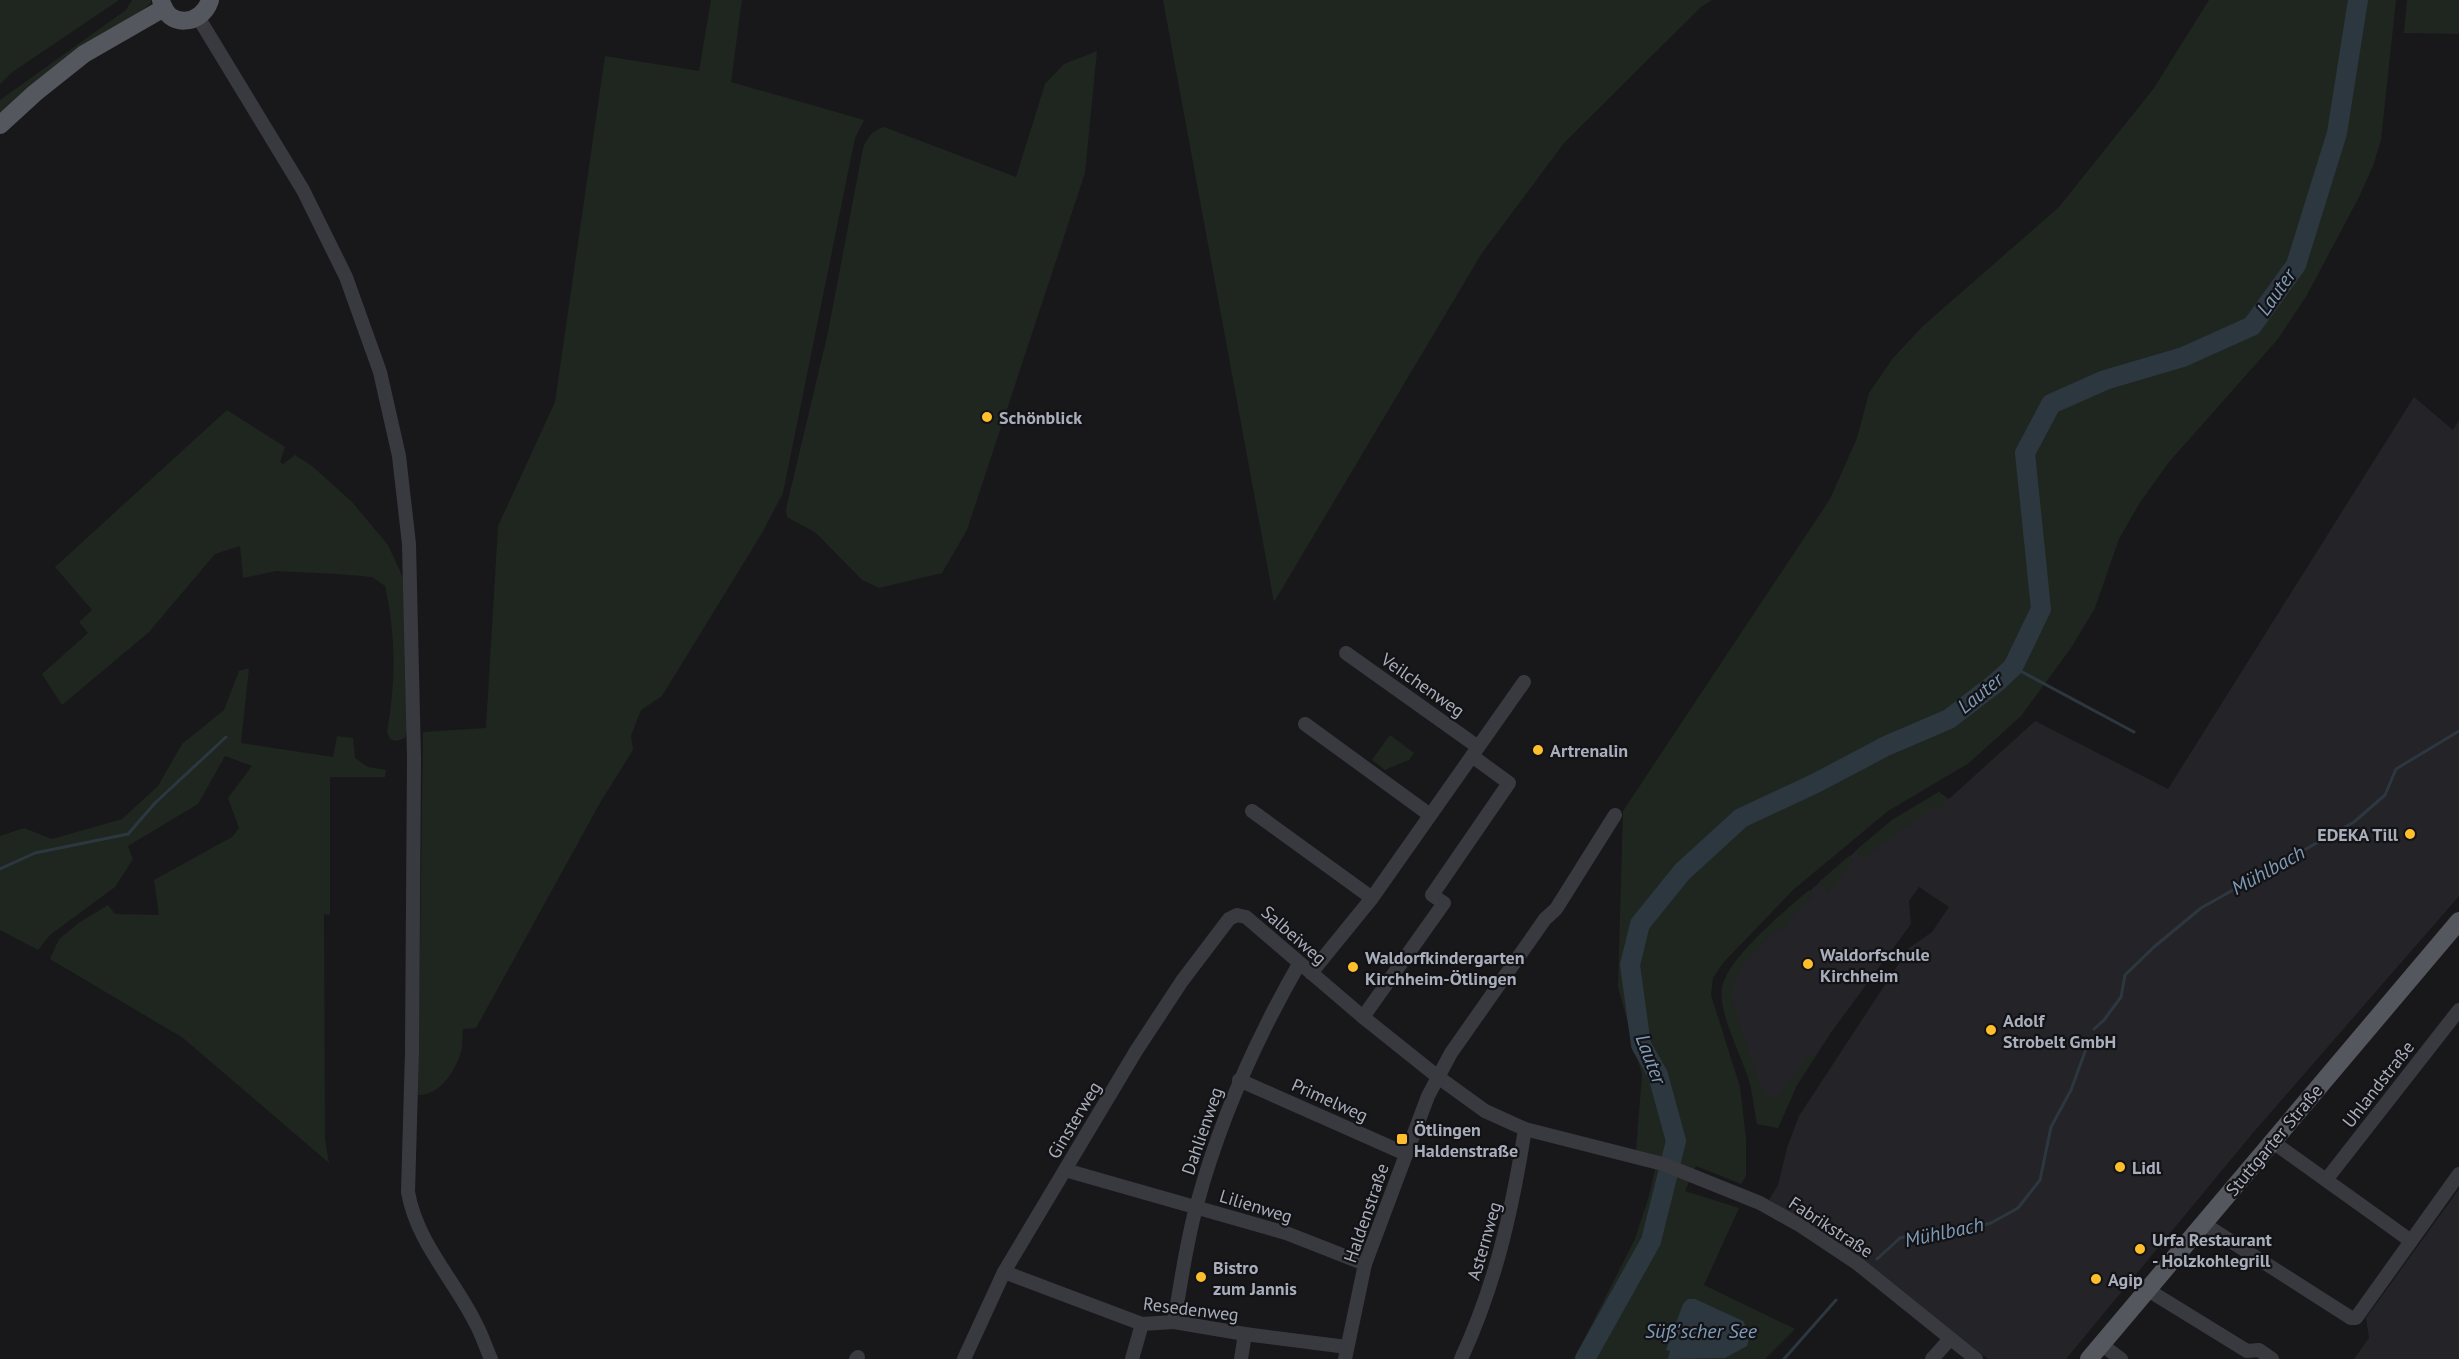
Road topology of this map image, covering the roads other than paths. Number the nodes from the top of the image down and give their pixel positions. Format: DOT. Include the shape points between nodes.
graph roads {
  1 [pos="210,0"];
  2 [pos="162,4"];
  3 [pos="198,17"];
  4 [pos="0,125"];
  5 [pos="1346,652"];
  6 [pos="1524,682"];
  7 [pos="1305,724"];
  8 [pos="1475,752"];
  9 [pos="1252,811"];
  10 [pos="1616,815"];
  11 [pos="1430,816"];
  12 [pos="1372,898"];
  13 [pos="1237,915"];
  14 [pos="2459,921"];
  15 [pos="1299,964"];
  16 [pos="1311,973"];
  17 [pos="2459,1010"];
  18 [pos="1363,1017"];
  19 [pos="1438,1077"];
  20 [pos="1239,1080"];
  21 [pos="1526,1129"];
  22 [pos="2272,1142"];
  23 [pos="1406,1154"];
  24 [pos="1065,1170"];
  25 [pos="2459,1174"];
  26 [pos="2326,1180"];
  27 [pos="1196,1206"];
  28 [pos="2204,1224"];
  29 [pos="2410,1241"];
  30 [pos="1365,1264"];
  31 [pos="1004,1272"];
  32 [pos="2148,1290"];
  33 [pos="1174,1322"];
  34 [pos="1142,1324"];
  35 [pos="1245,1334"];
  36 [pos="1950,1339"];
  37 [pos="2101,1344"];
  38 [pos="1346,1353"];
  39 [pos="491,1359"];
  40 [pos="964,1359"];
  41 [pos="1132,1359"];
  42 [pos="1241,1359"];
  43 [pos="1461,1359"];
  44 [pos="1932,1359"];
  45 [pos="1976,1359"];
  46 [pos="2088,1359"];
  47 [pos="2121,1359"];
  48 [pos="2272,1359"];
  1 -- 3 [label="main road"];
  2 -- 3 [label="main road" via="180,21"];
  2 -- 4 [label="main road" via="84,54"];
  3 -- 39 [label="street" via="303,190 346,277 380,372 393,426 409,544 413,746 408,1192 418,1227 476,1324"];
  5 -- 8 [label="street, Veilchenweg"];
  6 -- 8 [label="street"];
  7 -- 11 [label="street"];
  8 -- 11 [label="street"];
  8 -- 18 [label="street, Veilchenweg" via="1509,783 1432,895 1444,903"];
  9 -- 12 [label="street"];
  10 -- 19 [label="street, Haldenstraße" via="1556,909 1545,919"];
  11 -- 12 [label="street"];
  12 -- 16 [label="street"];
  13 -- 15 [label="street, Salbeiweg" via="1246,917"];
  13 -- 24 [label="street, Ginsterweg" via="1229,919 1182,981"];
  14 -- 22 [label="main road, Stuttgarter Straße"];
  15 -- 16 [label="street, Salbeiweg"];
  15 -- 20 [label="street, Dahlienweg"];
  16 -- 18 [label="street, Salbeiweg"];
  17 -- 26 [label="street, Uhlandstraße"];
  18 -- 19 [label="street, Salbeiweg"];
  19 -- 21 [label="street" via="1485,1111"];
  19 -- 23 [label="street, Haldenstraße"];
  20 -- 23 [label="street, Primelweg"];
  20 -- 27 [label="street, Dahlienweg"];
  21 -- 36 [label="street, Fabrikstraße" via="1647,1160 1750,1198 1858,1264"];
  21 -- 43 [label="street, Asternweg" via="1505,1239 1477,1326"];
  22 -- 26 [label="street"];
  22 -- 28 [label="main road, Stuttgarter Straße"];
  23 -- 30 [label="street, Haldenstraße"];
  24 -- 27 [label="street, Lilienweg"];
  24 -- 31 [label="street, Ginsterweg"];
  25 -- 29 [label="street"];
  26 -- 29 [label="street"];
  27 -- 30 [label="street, Lilienweg" via="1286,1233"];
  27 -- 33 [label="street, Dahlienweg"];
  28 -- 29 [label="street" via="2351,1318 2356,1318"];
  28 -- 32 [label="main road, Stuttgarter Straße"];
  30 -- 38 [label="street, Haldenstraße"];
  31 -- 34 [label="street, Resedenweg"];
  31 -- 40 [label="street, Ginsterweg"];
  32 -- 37 [label="main road, Stuttgarter Straße"];
  32 -- 48 [label="street" via="2247,1351 2259,1350"];
  33 -- 34 [label="street, Resedenweg"];
  33 -- 35 [label="street, Resedenweg"];
  34 -- 41 [label="street"];
  35 -- 38 [label="street, Resedenweg"];
  35 -- 42 [label="street"];
  36 -- 44 [label="street"];
  36 -- 45 [label="street, Fabrikstraße"];
  37 -- 46 [label="main road, Stuttgarter Straße"];
  37 -- 47 [label="street"];
}
